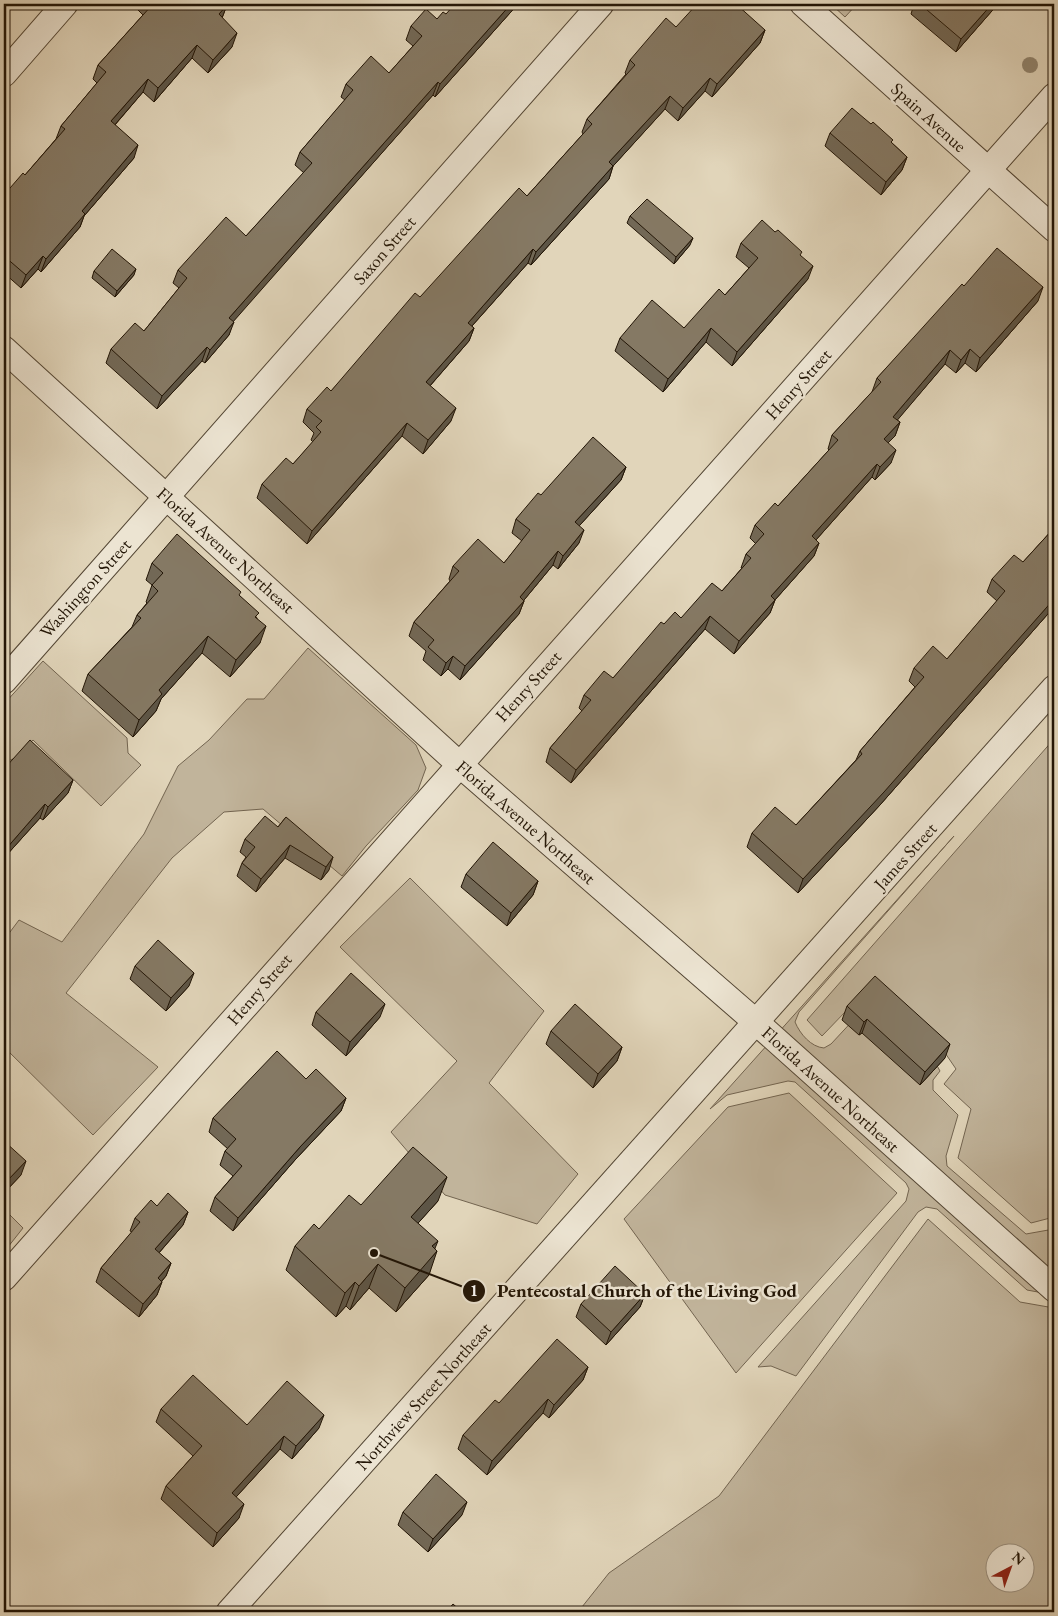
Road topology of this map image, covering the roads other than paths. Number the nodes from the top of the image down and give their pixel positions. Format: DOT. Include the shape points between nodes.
graph roads {
  1 [pos="65,4"];
  2 [pos="601,4"];
  3 [pos="803,4"];
  4 [pos="4,74"];
  5 [pos="1054,96"];
  6 [pos="988,170"];
  7 [pos="1054,229"];
  8 [pos="4,349"];
  9 [pos="167,496"];
  10 [pos="4,681"];
  11 [pos="1054,688"];
  12 [pos="459,764"];
  13 [pos="757,1023"];
  14 [pos="4,1278"];
  15 [pos="1054,1289"];
  16 [pos="229,1612"];
  1 -- 4 [label="street"];
  2 -- 9 [label="street, Saxon Street"];
  3 -- 6 [label="street, Spain Avenue"];
  5 -- 6 [label="street, Henry Street"];
  6 -- 7 [label="street, Spain Avenue"];
  6 -- 12 [label="street, Henry Street"];
  8 -- 9 [label="street, Florida Avenue Northeast"];
  9 -- 10 [label="street, Washington Street"];
  9 -- 12 [label="street, Florida Avenue Northeast"];
  11 -- 13 [label="street, James Street"];
  12 -- 13 [label="street, Florida Avenue Northeast"];
  12 -- 14 [label="street, Henry Street"];
  13 -- 15 [label="street, Florida Avenue Northeast"];
  13 -- 16 [label="street, Northview Street Northeast"];
}
